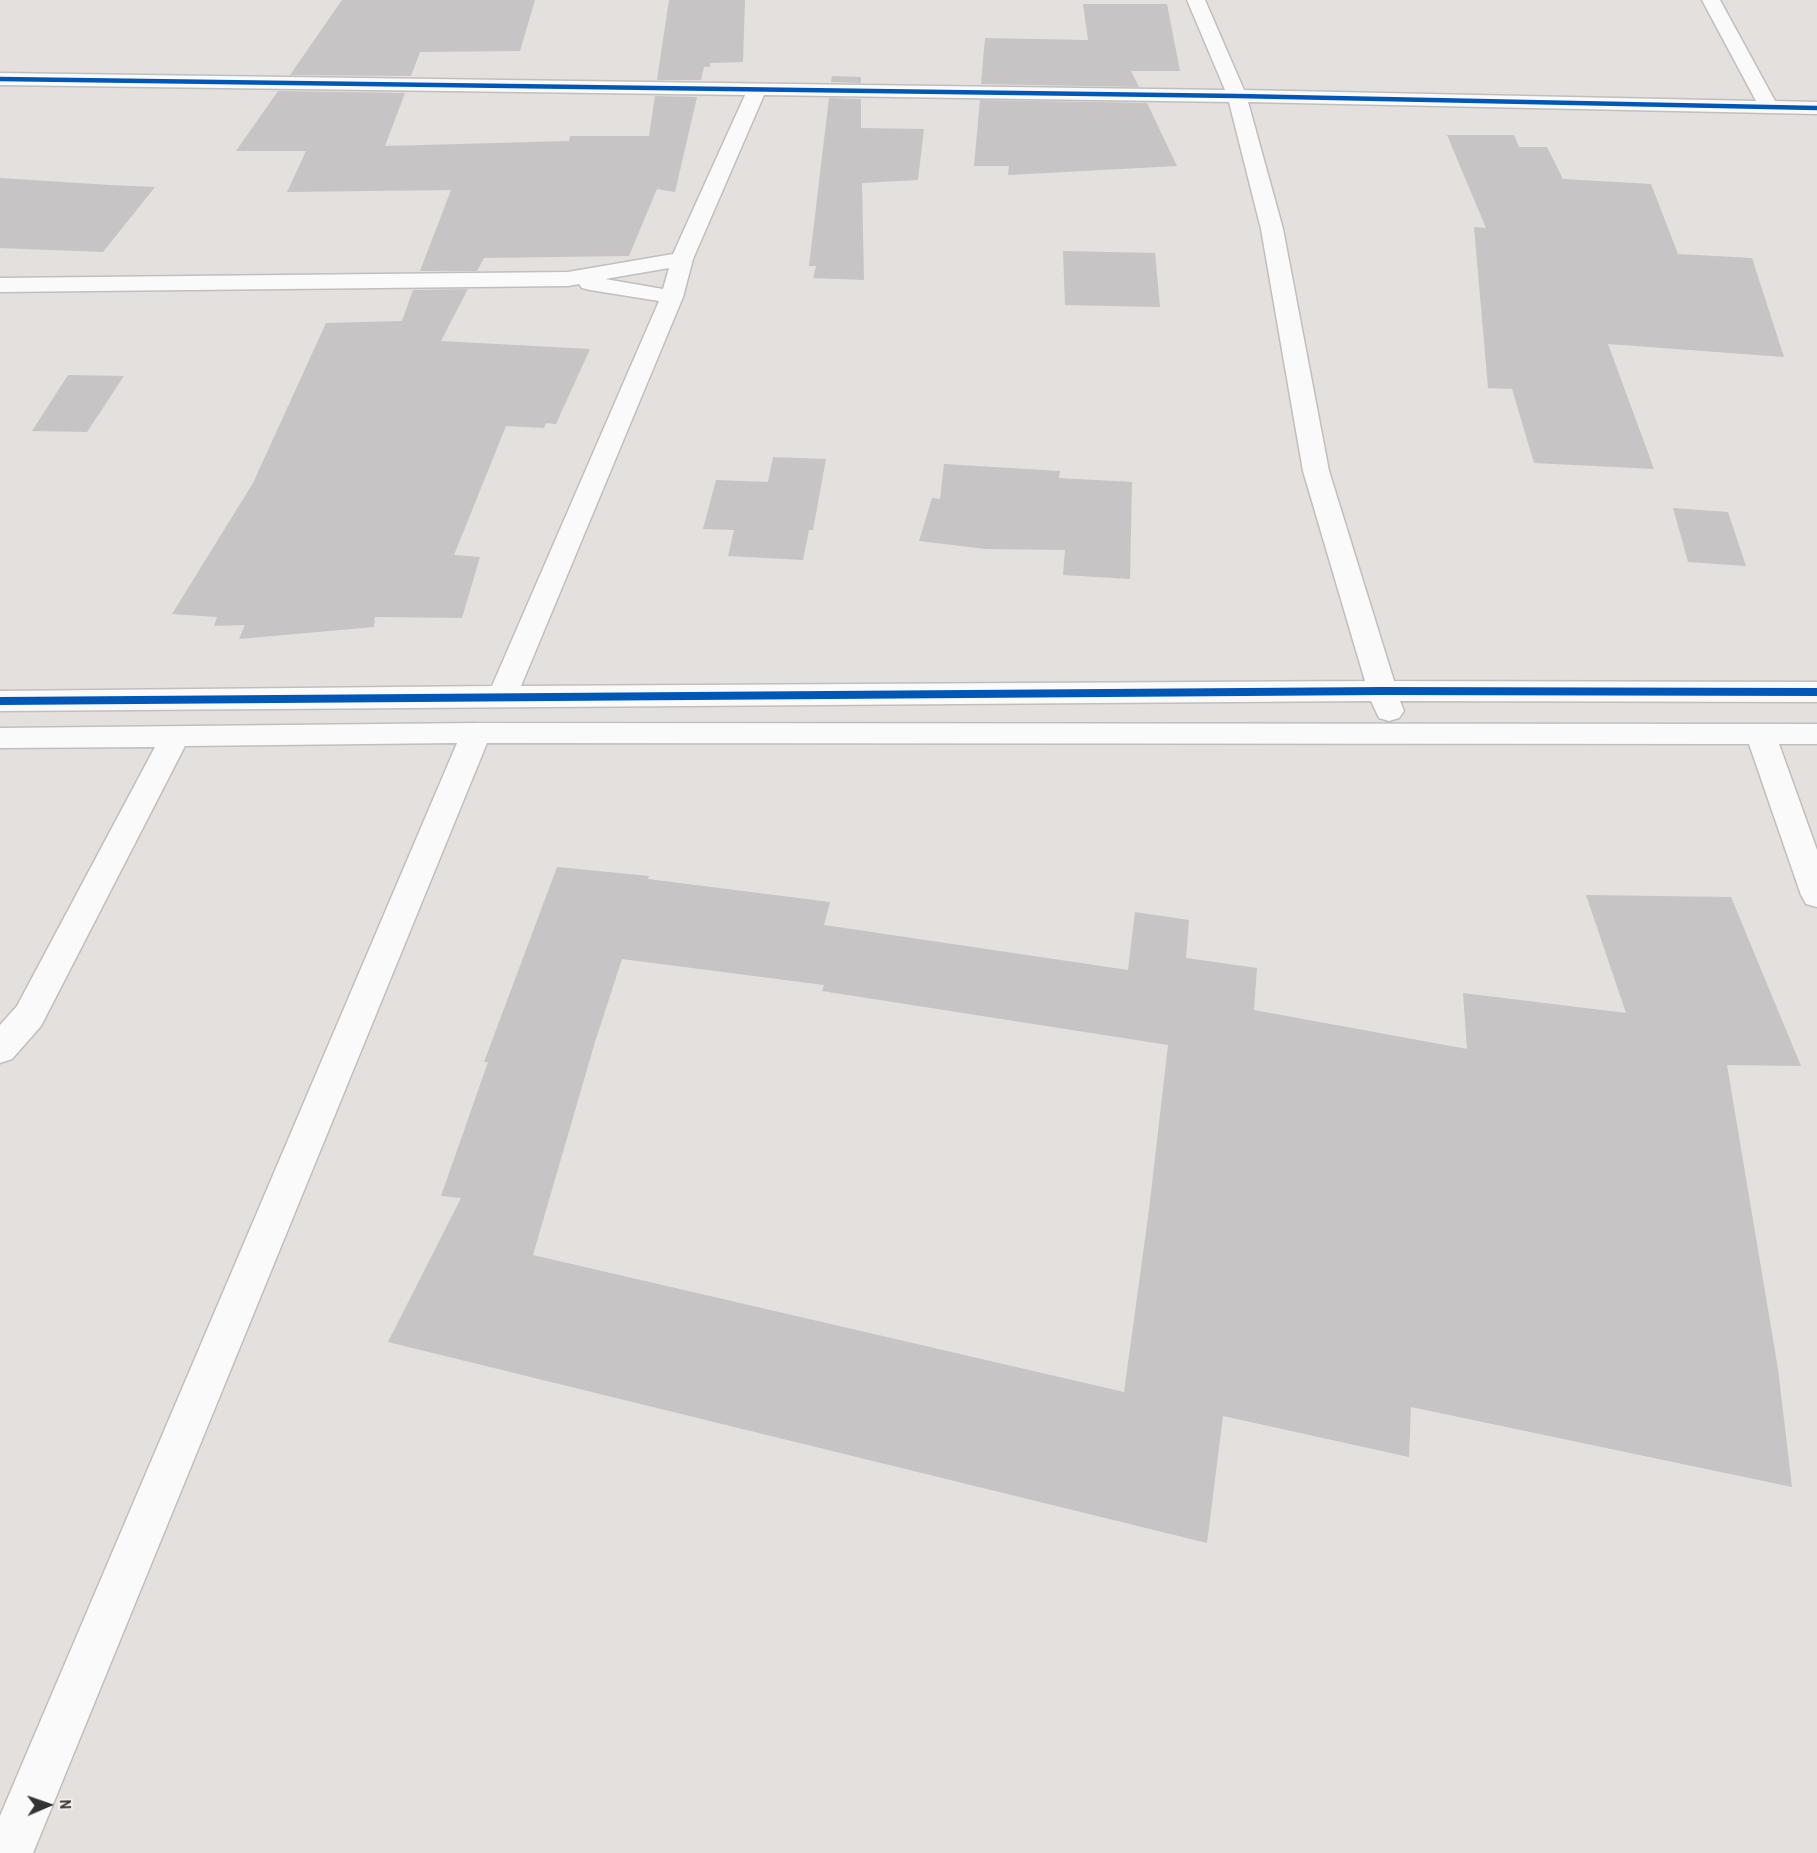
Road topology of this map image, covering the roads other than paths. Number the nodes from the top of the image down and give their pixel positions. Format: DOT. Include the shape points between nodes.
graph roads {
  1 [pos="1196,0"];
  2 [pos="1711,0"];
  3 [pos="0,79"];
  4 [pos="757,89"];
  5 [pos="1237,96"];
  6 [pos="1768,106"];
  7 [pos="1817,108"];
  8 [pos="682,259"];
  9 [pos="568,279"];
  10 [pos="0,285"];
  11 [pos="672,297"];
  12 [pos="1382,691"];
  13 [pos="1817,692"];
  14 [pos="502,696"];
  15 [pos="0,702"];
  16 [pos="476,733"];
  17 [pos="1760,733"];
  18 [pos="1397,734"];
  19 [pos="1817,734"];
  20 [pos="0,738"];
  21 [pos="174,738"];
  22 [pos="1817,895"];
  23 [pos="0,1049"];
  24 [pos="9,1853"];
  1 -- 5 [label="street"];
  2 -- 6 [label="street"];
  3 -- 4 [label="street"];
  4 -- 5 [label="street"];
  4 -- 8 [label="street"];
  5 -- 6 [label="street"];
  5 -- 12 [label="street" via="1272,229 1316,471"];
  6 -- 7 [label="street"];
  8 -- 9 [label="street"];
  8 -- 11 [label="street"];
  9 -- 10 [label="street"];
  9 -- 11 [label="street"];
  11 -- 14 [label="street"];
  12 -- 13 [label="street"];
  12 -- 14 [label="street"];
  12 -- 18 [label="street"];
  14 -- 15 [label="street"];
  16 -- 18 [label="street"];
  16 -- 21 [label="street"];
  16 -- 24 [label="street"];
  17 -- 18 [label="street"];
  17 -- 19 [label="street"];
  17 -- 22 [label="street"];
  20 -- 21 [label="street"];
  21 -- 23 [label="street" via="29,1016"];
}
